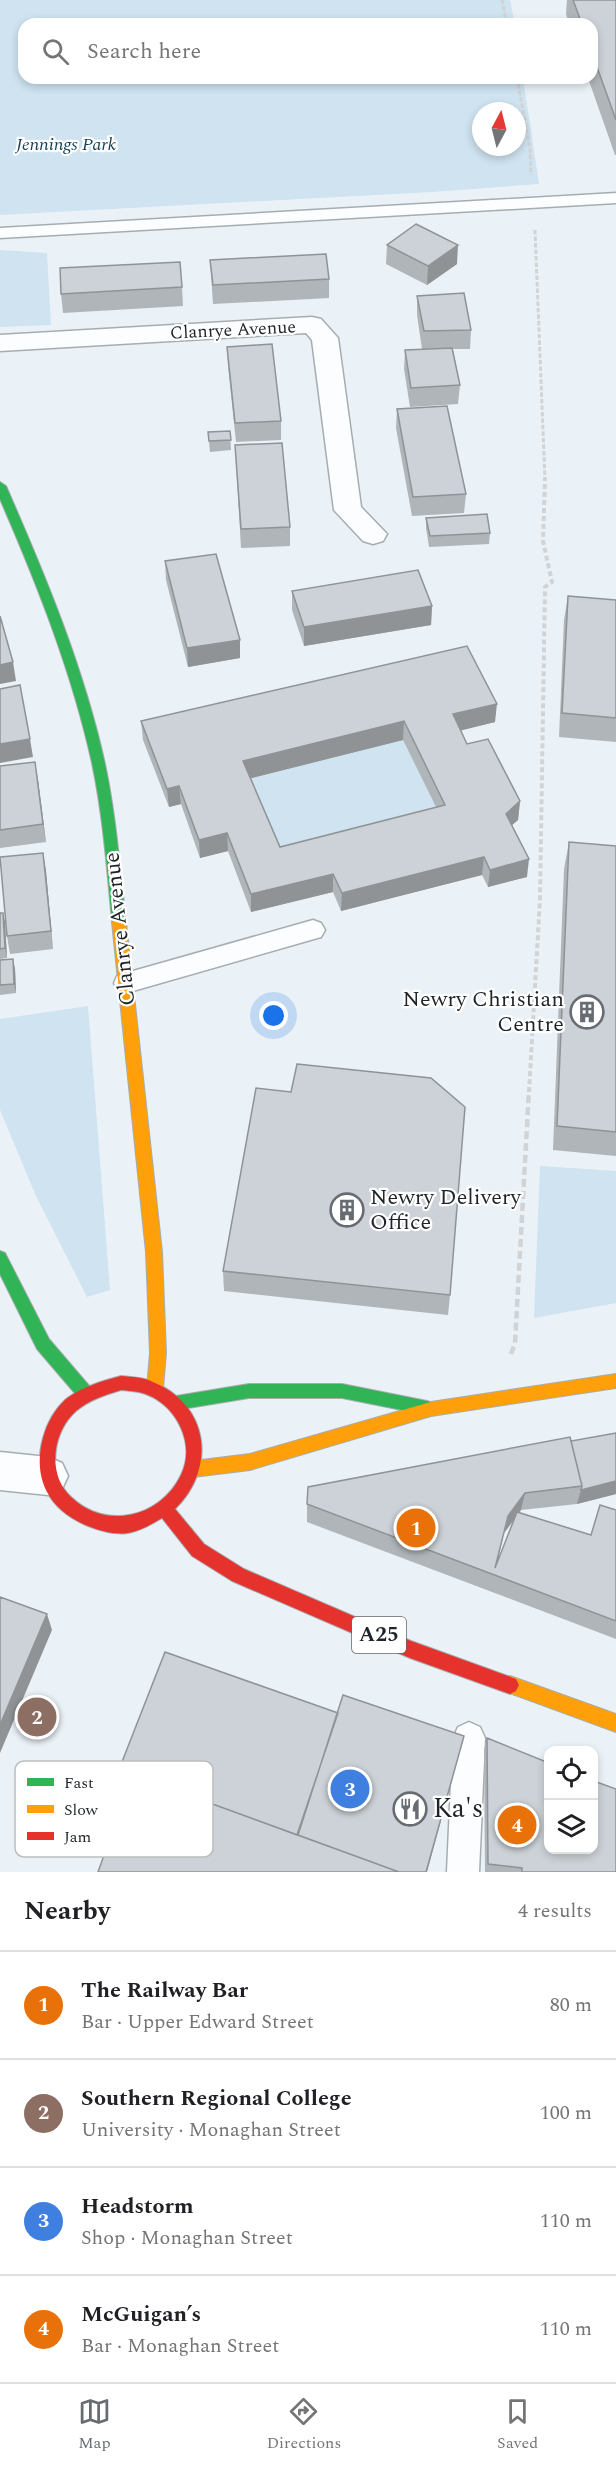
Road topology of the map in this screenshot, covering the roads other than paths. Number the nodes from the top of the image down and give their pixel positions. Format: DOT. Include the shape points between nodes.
graph roads {
  1 [pos="616,198"];
  2 [pos="0,233"];
  3 [pos="0,343"];
  4 [pos="0,486"];
  5 [pos="373,534"];
  6 [pos="313,930"];
  7 [pos="126,983"];
  8 [pos="0,1258"];
  9 [pos="616,1381"];
  10 [pos="155,1388"];
  11 [pos="85,1393"];
  12 [pos="176,1402"];
  13 [pos="431,1409"];
  14 [pos="193,1469"];
  15 [pos="0,1471"];
  16 [pos="48,1476"];
  17 [pos="165,1509"];
  18 [pos="616,1723"];
  19 [pos="469,1738"];
  20 [pos="463,1872"];
  1 -- 2 [label="lane"];
  3 -- 5 [label="street, Clanrye Avenue" via="312,325 325,338 348,510"];
  4 -- 7 [label="main road, Clanrye Avenue" via="40,578 93,744 110,832"];
  6 -- 7 [label="lane"];
  7 -- 10 [label="main road, Clanrye Avenue" via="154,1252 158,1353"];
  8 -- 11 [label="main road" via="43,1344"];
  9 -- 13 [label="main road"];
  10 -- 11 [label="main road" via="121,1383"];
  10 -- 12 [label="main road"];
  11 -- 16 [label="main road" via="59,1417 50,1436"];
  12 -- 13 [label="main road" via="249,1391 342,1391"];
  12 -- 14 [label="main road" via="195,1436"];
  13 -- 14 [label="main road" via="250,1462"];
  14 -- 17 [label="main road" via="186,1486"];
  15 -- 16 [label="street"];
  16 -- 17 [label="main road" via="60,1498 86,1519 123,1525"];
  17 -- 18 [label="main road, A25" via="198,1550 238,1575 410,1649"];
  19 -- 20 [label="lane"];
}
